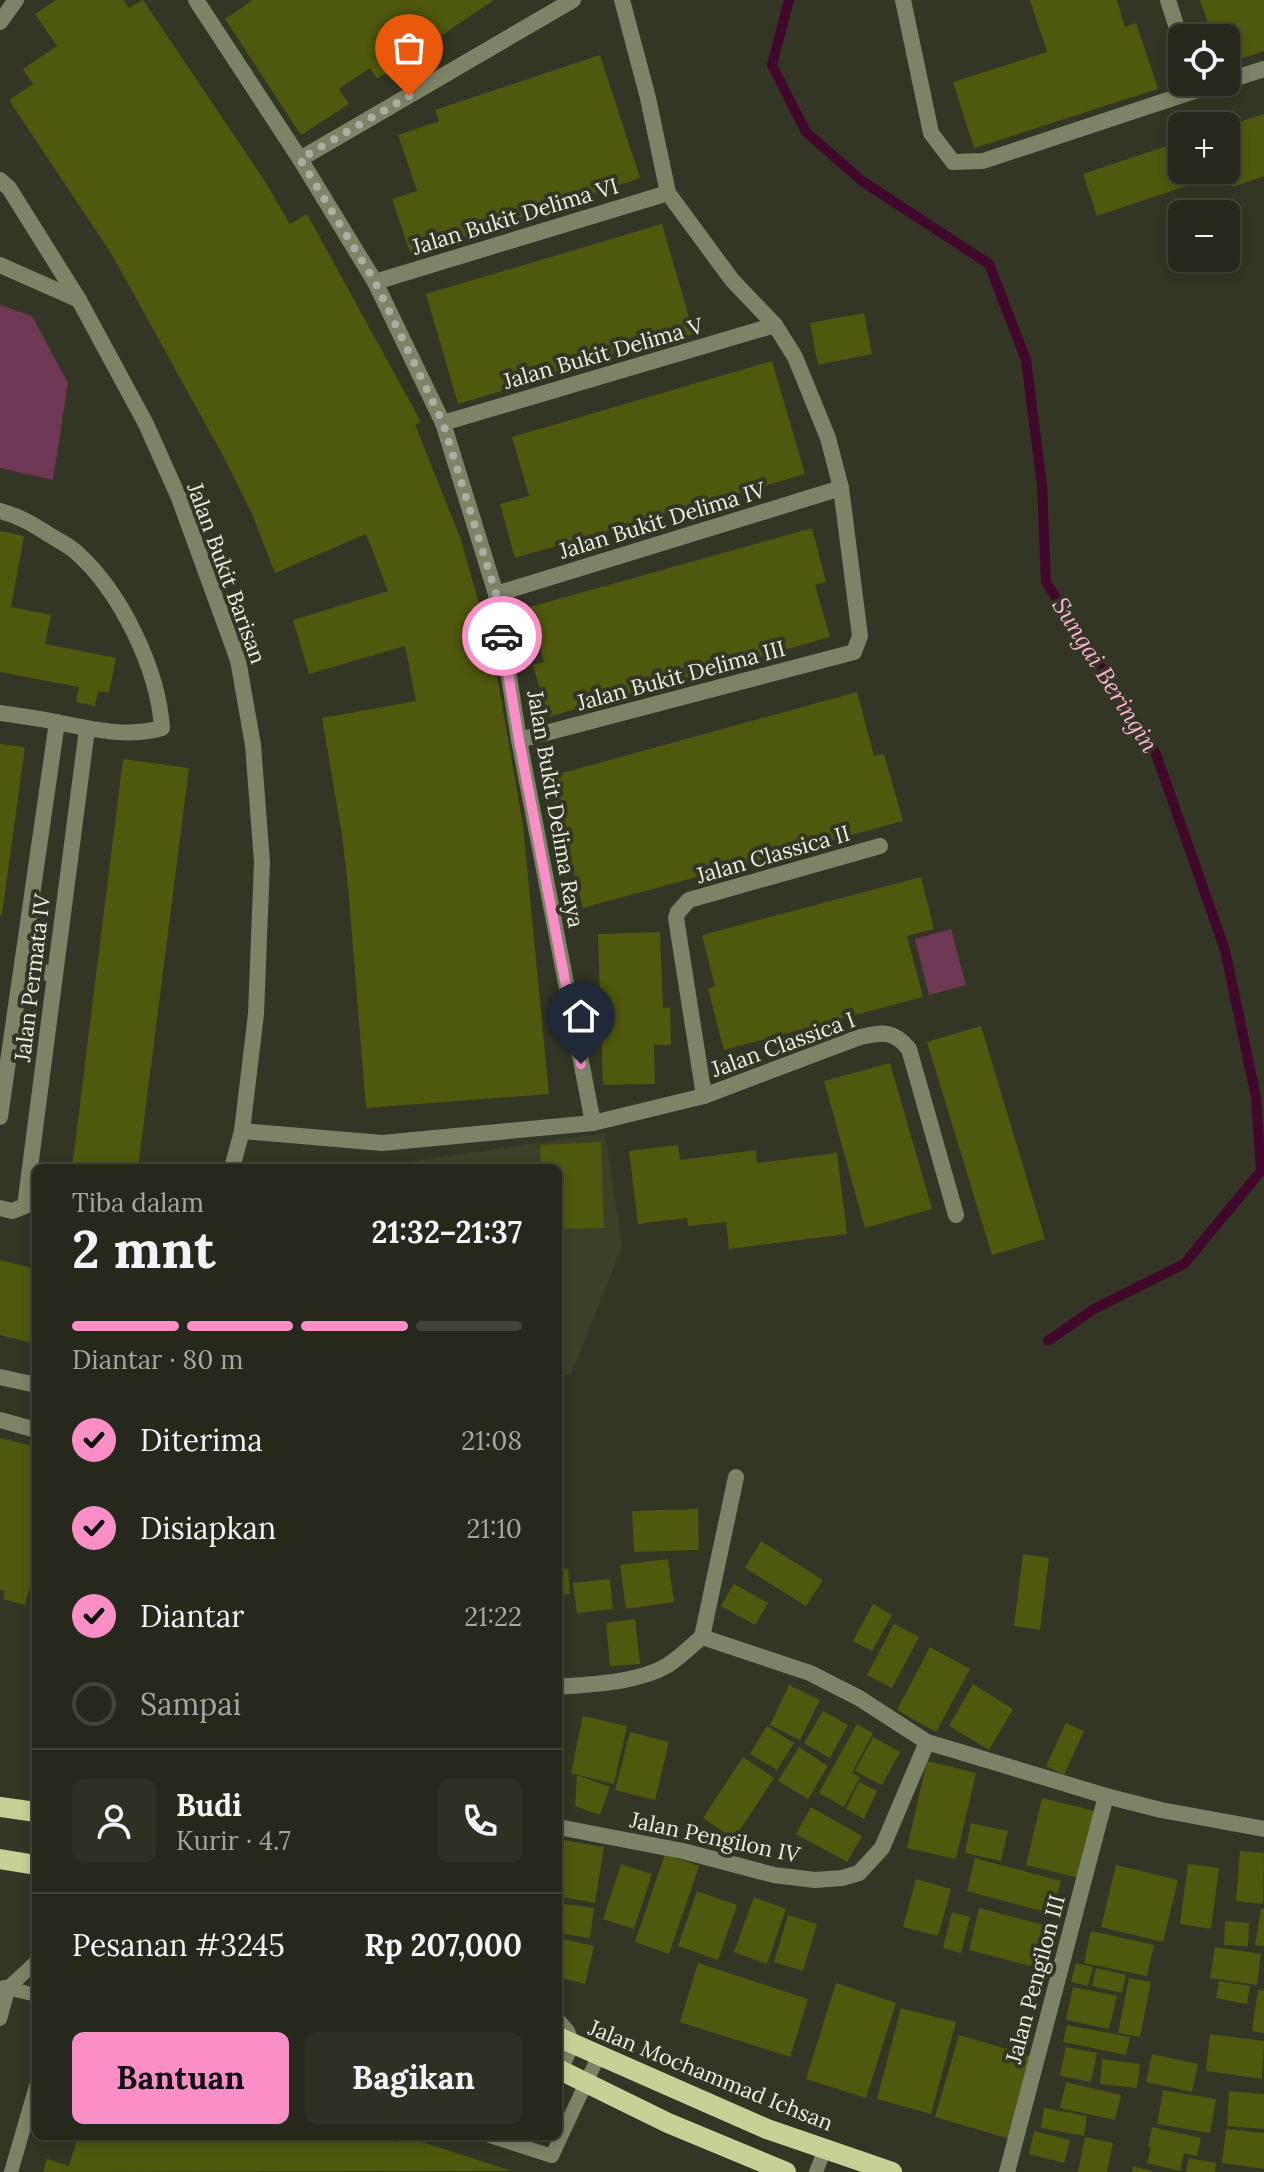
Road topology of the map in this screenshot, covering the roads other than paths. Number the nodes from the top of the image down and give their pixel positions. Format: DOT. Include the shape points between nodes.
graph roads {
  1 [pos="16,0"];
  2 [pos="196,0"];
  3 [pos="573,0"];
  4 [pos="622,0"];
  5 [pos="903,0"];
  6 [pos="1168,0"];
  7 [pos="0,22"];
  8 [pos="1176,24"];
  9 [pos="1264,69"];
  10 [pos="1240,76"];
  11 [pos="1168,95"];
  12 [pos="300,159"];
  13 [pos="0,180"];
  14 [pos="668,193"];
  15 [pos="0,265"];
  16 [pos="375,282"];
  17 [pos="79,300"];
  18 [pos="775,325"];
  19 [pos="443,423"];
  20 [pos="841,488"];
  21 [pos="0,511"];
  22 [pos="496,594"];
  23 [pos="0,713"];
  24 [pos="57,722"];
  25 [pos="87,729"];
  26 [pos="519,740"];
  27 [pos="880,846"];
  28 [pos="22,966"];
  29 [pos="55,975"];
  30 [pos="704,1096"];
  31 [pos="0,1117"];
  32 [pos="593,1123"];
  33 [pos="242,1131"];
  34 [pos="233,1164"];
  35 [pos="0,1208"];
  36 [pos="956,1215"];
  37 [pos="0,1377"];
  38 [pos="32,1384"];
  39 [pos="0,1420"];
  40 [pos="32,1429"];
  41 [pos="736,1477"];
  42 [pos="702,1637"];
  43 [pos="562,1687"];
  44 [pos="927,1742"];
  45 [pos="1106,1796"];
  46 [pos="0,1807"];
  47 [pos="32,1811"];
  48 [pos="562,1828"];
  49 [pos="1264,1829"];
  50 [pos="0,1859"];
  51 [pos="32,1864"];
  52 [pos="32,1965"];
  53 [pos="4,1987"];
  54 [pos="32,1994"];
  55 [pos="0,2019"];
  56 [pos="565,2040"];
  57 [pos="599,2055"];
  58 [pos="562,2071"];
  59 [pos="586,2083"];
  60 [pos="32,2100"];
  61 [pos="562,2135"];
  62 [pos="502,2140"];
  63 [pos="559,2140"];
  64 [pos="825,2149"];
  65 [pos="11,2172"];
  66 [pos="786,2172"];
  67 [pos="816,2172"];
  68 [pos="892,2172"];
  69 [pos="1007,2172"];
  1 -- 7 [label="street"];
  2 -- 12 [label="street, Jalan Bukit Delima Raya"];
  3 -- 12 [label="street"];
  4 -- 14 [label="street"];
  5 -- 11 [label="street" via="931,133 953,162 983,161"];
  6 -- 8 [label="street"];
  9 -- 10 [label="street"];
  12 -- 16 [label="street, Jalan Bukit Delima Raya"];
  13 -- 17 [label="street, Jalan Bukit Barisan"];
  14 -- 16 [label="street, Jalan Bukit Delima VI"];
  14 -- 18 [label="street" via="732,280"];
  15 -- 17 [label="street"];
  16 -- 19 [label="street, Jalan Bukit Delima Raya"];
  17 -- 33 [label="street, Jalan Bukit Barisan" via="179,498 238,660 253,745 262,862 256,1014"];
  18 -- 19 [label="street, Jalan Bukit Delima V"];
  18 -- 20 [label="street" via="812,397"];
  19 -- 22 [label="street, Jalan Bukit Delima Raya"];
  20 -- 22 [label="street, Jalan Bukit Delima IV"];
  20 -- 26 [label="street, Jalan Bukit Delima III" via="859,622 854,652"];
  21 -- 25 [label="street" via="19,516 75,551 99,576 131,626 155,682 162,728 142,734"];
  22 -- 26 [label="street, Jalan Bukit Delima Raya"];
  23 -- 24 [label="street"];
  24 -- 25 [label="street"];
  24 -- 28 [label="street, Jalan Permata IV"];
  25 -- 29 [label="street, Jalan Permata IV"];
  26 -- 32 [label="street, Jalan Bukit Delima Raya"];
  27 -- 30 [label="street, Jalan Classica II" via="689,900 678,912"];
  28 -- 29 [label="street"];
  28 -- 31 [label="street, Jalan Permata IV"];
  29 -- 35 [label="street, Jalan Permata IV" via="25,1206"];
  30 -- 32 [label="street, Jalan Classica I"];
  30 -- 36 [label="street, Jalan Classica I" via="860,1037 883,1032 900,1038 909,1049"];
  32 -- 33 [label="street, Jalan Classica I" via="382,1143"];
  33 -- 34 [label="street, Jalan Bukit Barisan"];
  37 -- 38 [label="street"];
  39 -- 40 [label="street"];
  41 -- 42 [label="street"];
  42 -- 43 [label="street" via="648,1674"];
  42 -- 44 [label="street" via="810,1673"];
  44 -- 45 [label="street"];
  44 -- 48 [label="street, Jalan Pengilon IV" via="882,1848 859,1873 842,1878 774,1875"];
  45 -- 49 [label="street"];
  45 -- 69 [label="street, Jalan Pengilon III"];
  46 -- 47 [label="main road"];
  50 -- 51 [label="main road"];
  52 -- 53 [label="lane"];
  53 -- 54 [label="lane"];
  53 -- 55 [label="lane"];
  56 -- 57 [label="main road, Jalan Mochammad Ichsan"];
  57 -- 59 [label="lane"];
  57 -- 64 [label="main road, Jalan Mochammad Ichsan"];
  58 -- 59 [label="main road"];
  59 -- 61 [label="lane"];
  59 -- 66 [label="main road"];
  60 -- 65 [label="lane"];
  62 -- 63 [label="lane" via="552,2156"];
  64 -- 67 [label="lane"];
  64 -- 68 [label="main road, Jalan Mochammad Ichsan"];
}
